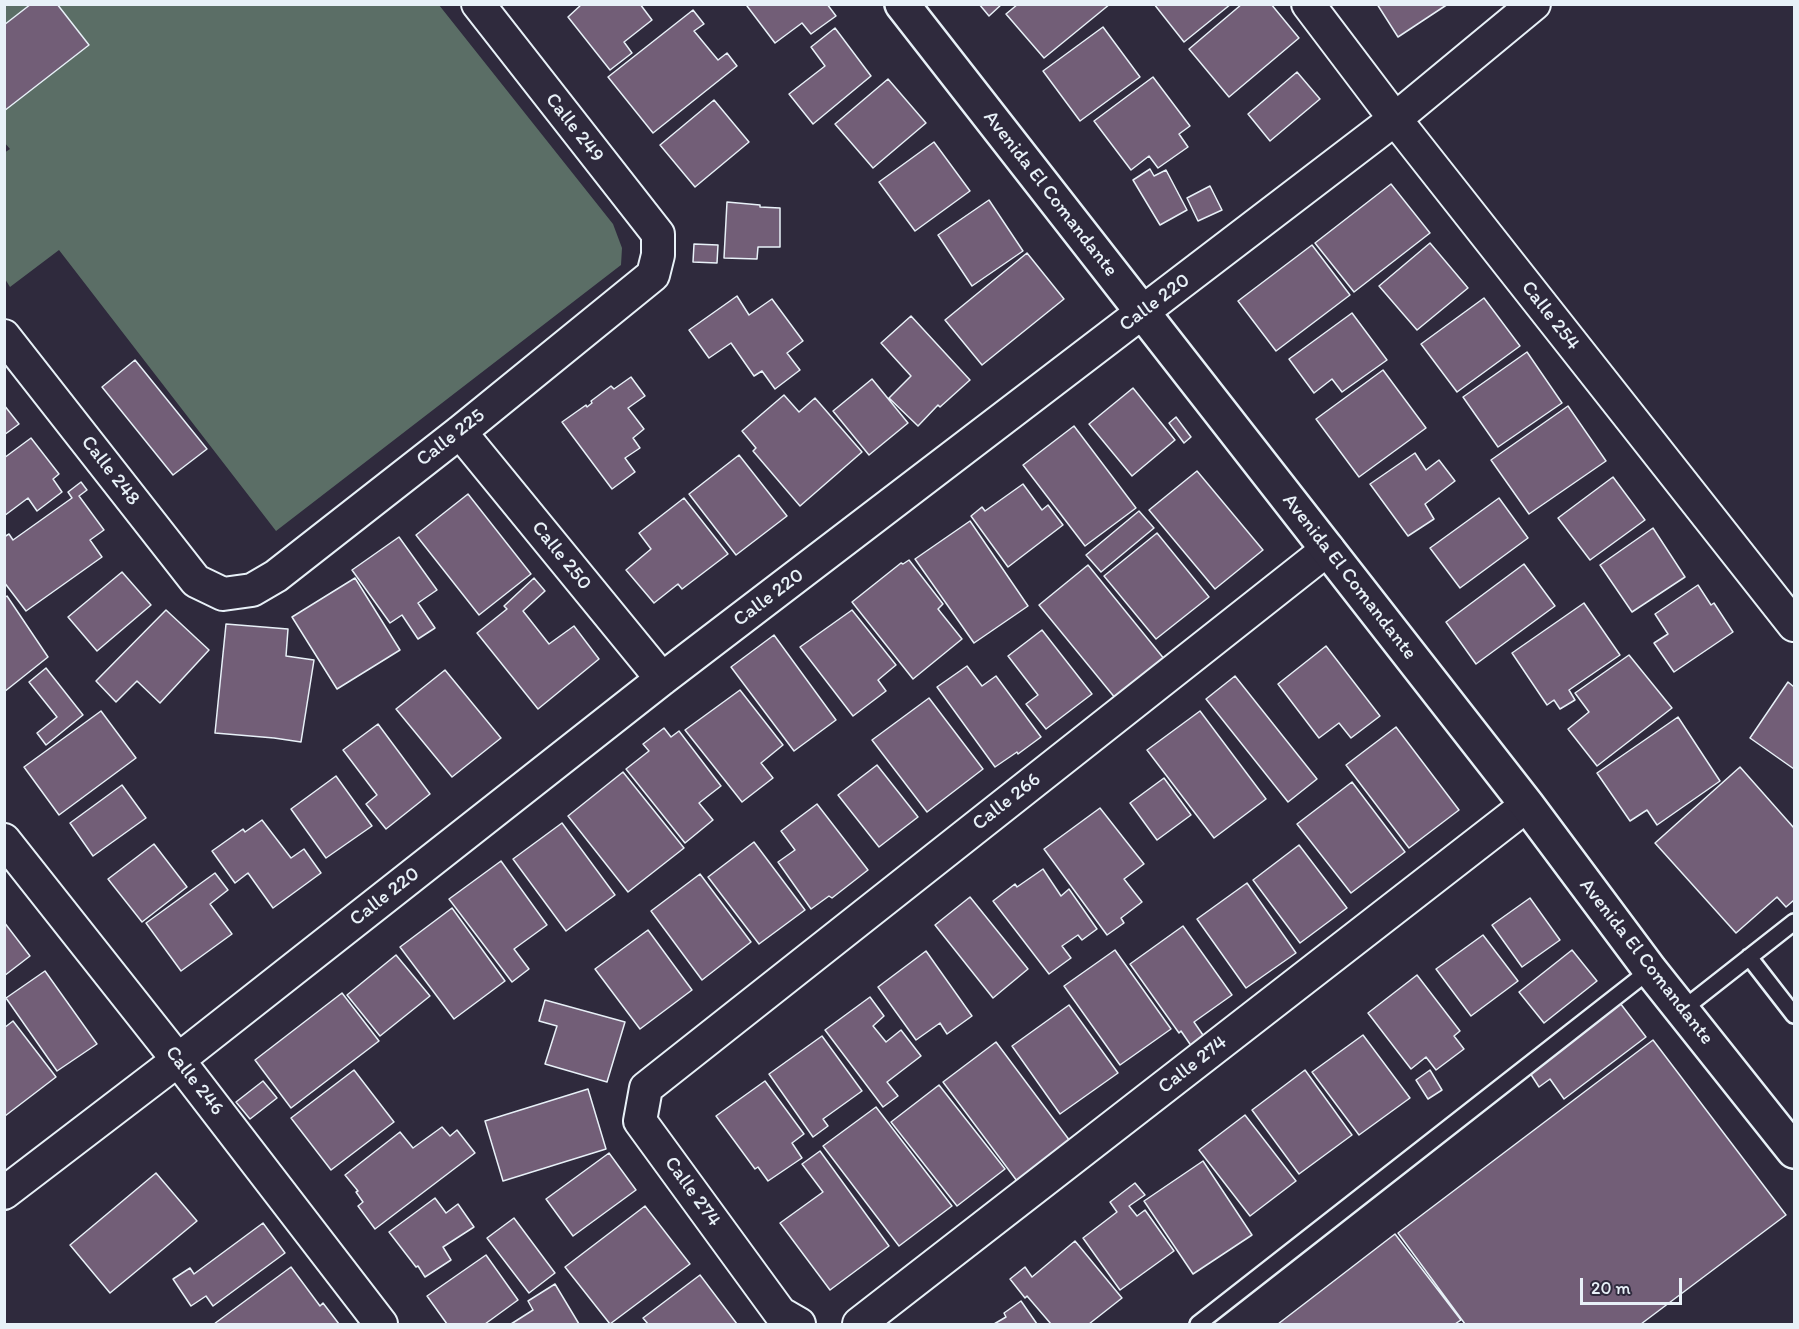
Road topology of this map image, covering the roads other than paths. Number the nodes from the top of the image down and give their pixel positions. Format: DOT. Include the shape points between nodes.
graph roads {
  1 [pos="478,4"];
  2 [pos="902,4"];
  3 [pos="1308,4"];
  4 [pos="1534,4"];
  5 [pos="1395,119"];
  6 [pos="658,255"];
  7 [pos="1142,313"];
  8 [pos="4,336"];
  9 [pos="460,432"];
  10 [pos="1328,549"];
  11 [pos="223,594"];
  12 [pos="1794,625"];
  13 [pos="662,679"];
  14 [pos="1527,805"];
  15 [pos="4,840"];
  16 [pos="1794,922"];
  17 [pos="1749,957"];
  18 [pos="1650,970"];
  19 [pos="1682,1010"];
  20 [pos="1794,1015"];
  21 [pos="686,1056"];
  22 [pos="178,1060"];
  23 [pos="1794,1151"];
  24 [pos="4,1193"];
  25 [pos="381,1324"];
  26 [pos="799,1324"];
  27 [pos="859,1324"];
  28 [pos="1198,1324"];
  1 -- 6 [label="street, Calle 249" via="658,234"];
  2 -- 7 [label="street, Avenida El Comandante"];
  3 -- 5 [label="street, Calle 254"];
  4 -- 5 [label="street, Calle 220"];
  5 -- 7 [label="street, Calle 220"];
  5 -- 12 [label="street, Calle 254"];
  6 -- 9 [label="street, Calle 225" via="653,275"];
  7 -- 10 [label="street, Avenida El Comandante"];
  7 -- 13 [label="street, Calle 220"];
  8 -- 11 [label="street, Calle 248" via="196,581"];
  9 -- 11 [label="street, Calle 225" via="276,576 252,590"];
  9 -- 13 [label="street, Calle 250"];
  10 -- 14 [label="street, Avenida El Comandante"];
  10 -- 21 [label="street, Calle 266"];
  13 -- 22 [label="street, Calle 220"];
  14 -- 18 [label="street, Avenida El Comandante"];
  14 -- 27 [label="street, Calle 274"];
  15 -- 22 [label="street, Calle 246"];
  16 -- 17 [label="lane"];
  17 -- 19 [label="lane"];
  17 -- 20 [label="lane"];
  18 -- 19 [label="street, Avenida El Comandante"];
  18 -- 28 [label="lane"];
  19 -- 23 [label="street, Avenida El Comandante"];
  21 -- 26 [label="street, Calle 274" via="646,1088 640,1121 780,1313"];
  22 -- 24 [label="street, Calle 220"];
  22 -- 25 [label="street, Calle 246"];
}
